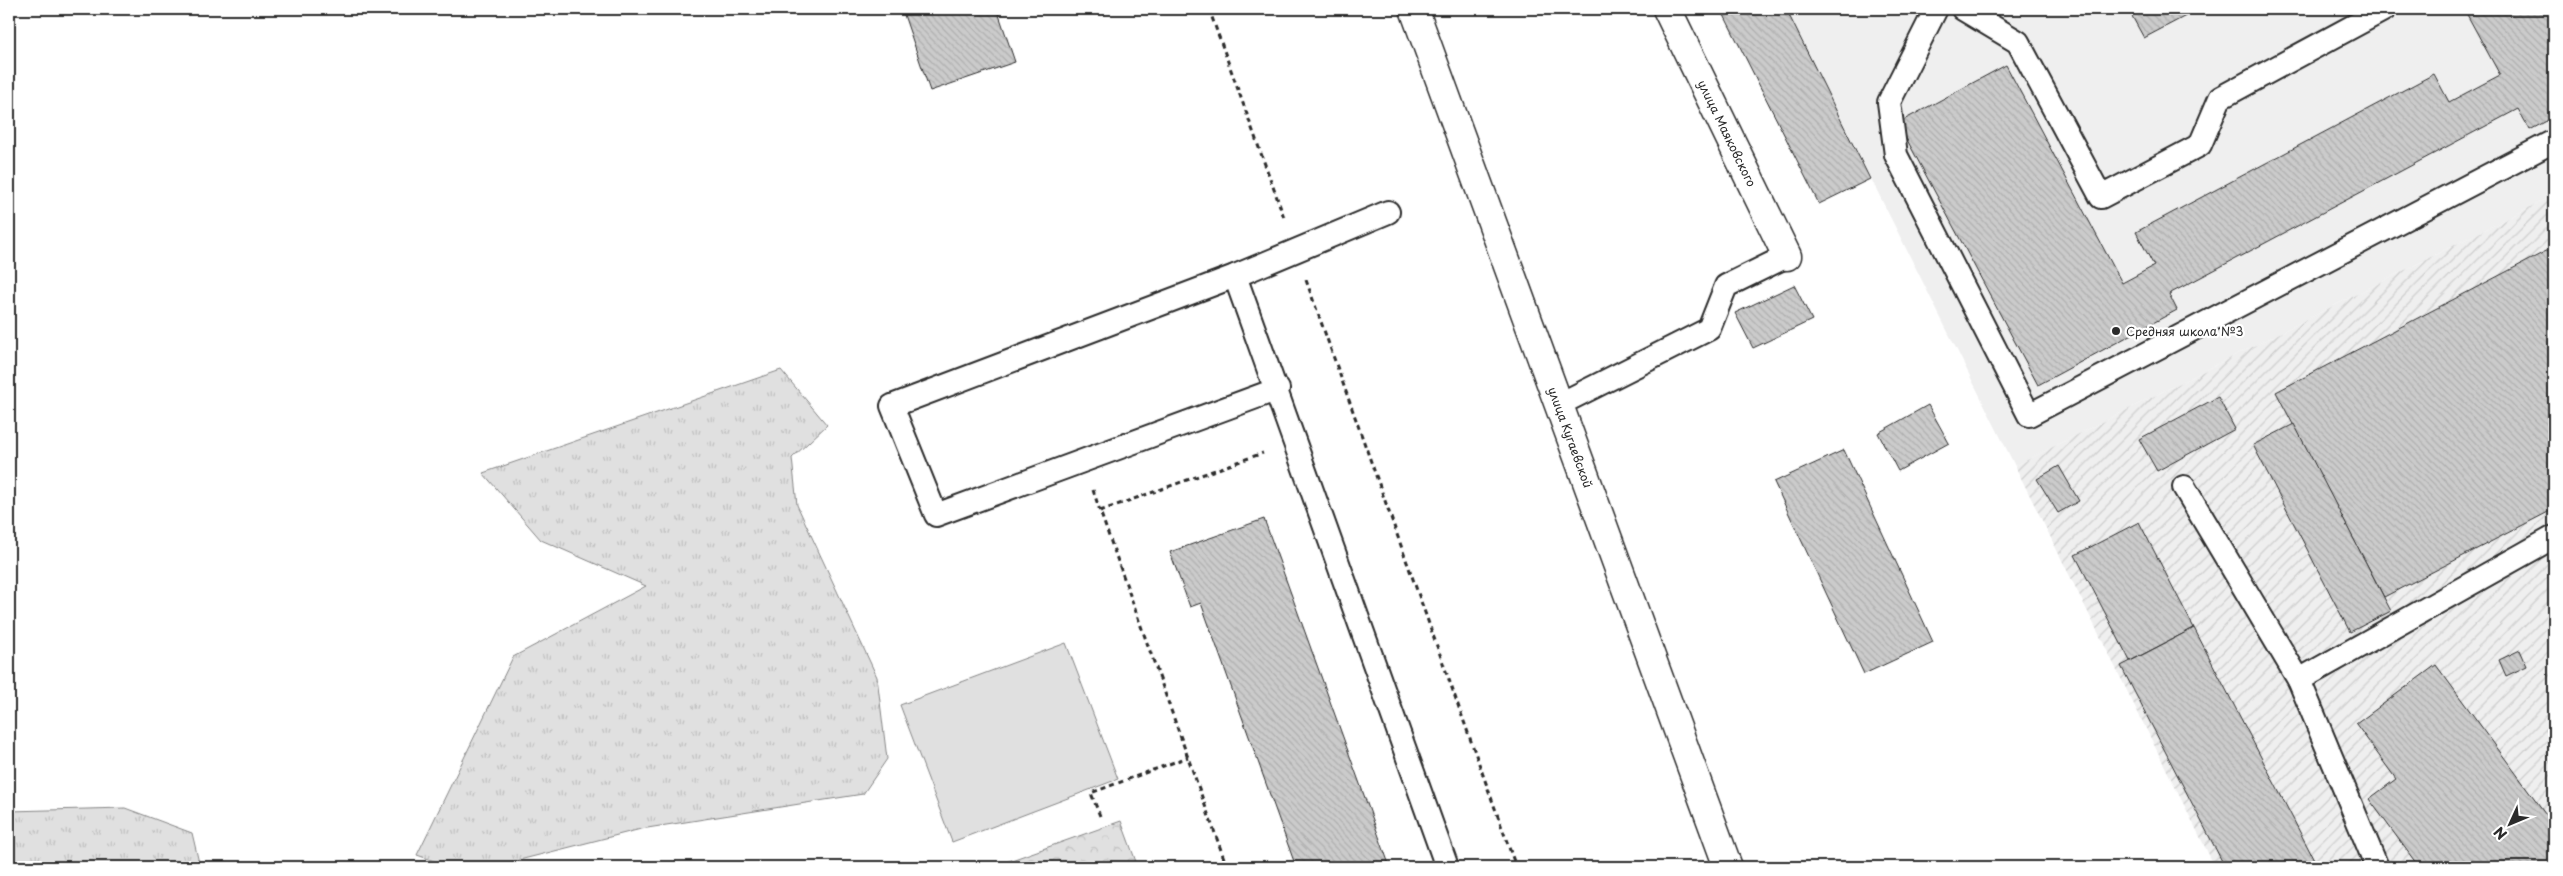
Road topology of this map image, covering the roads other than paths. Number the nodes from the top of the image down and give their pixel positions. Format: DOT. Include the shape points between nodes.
graph roads {
  1 [pos="1414,9"];
  2 [pos="1667,9"];
  3 [pos="1936,9"];
  4 [pos="1963,9"];
  5 [pos="2386,9"];
  6 [pos="2554,141"];
  7 [pos="1388,212"];
  8 [pos="1787,256"];
  9 [pos="1235,276"];
  10 [pos="1278,389"];
  11 [pos="1558,405"];
  12 [pos="2184,487"];
  13 [pos="2554,537"];
  14 [pos="2299,680"];
  15 [pos="1447,867"];
  16 [pos="1728,867"];
  17 [pos="2377,867"];
  1 -- 11 [label="street, улица Кугаевской"];
  2 -- 8 [label="street, улица Маяковского"];
  3 -- 6 [label="lane" via="1889,102 1896,155 2029,415"];
  4 -- 5 [label="lane" via="2018,42 2101,197 2200,145 2220,98"];
  7 -- 9 [label="lane"];
  8 -- 11 [label="lane" via="1726,286 1709,329"];
  9 -- 10 [label="lane"];
  9 -- 10 [label="lane" via="892,406 936,515"];
  10 -- 15 [label="lane"];
  11 -- 16 [label="street, улица Кугаевской"];
  12 -- 14 [label="lane"];
  13 -- 14 [label="lane"];
  14 -- 17 [label="lane"];
}
